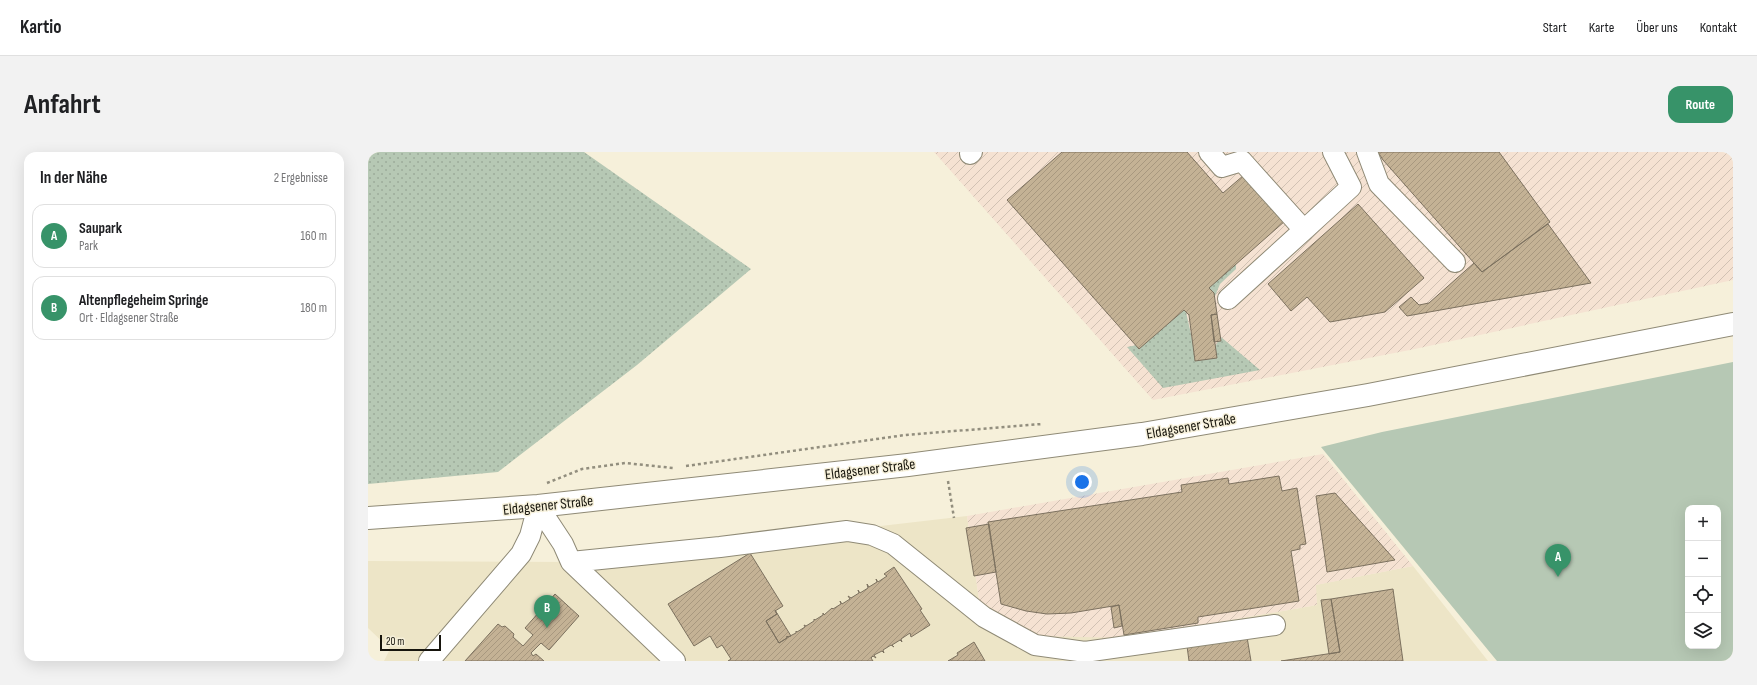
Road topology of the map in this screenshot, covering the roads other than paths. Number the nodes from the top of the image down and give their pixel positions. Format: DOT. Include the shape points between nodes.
graph roads {
  1 [pos="1209,152"];
  2 [pos="1333,152"];
  3 [pos="1367,152"];
  4 [pos="1304,230"];
  5 [pos="1455,262"];
  6 [pos="1228,298"];
  7 [pos="1733,324"];
  8 [pos="538,506"];
  9 [pos="368,518"];
  10 [pos="571,562"];
  11 [pos="1275,625"];
  12 [pos="429,661"];
  13 [pos="676,661"];
  1 -- 4 [label="lane" via="1222,167 1242,161"];
  2 -- 4 [label="lane" via="1350,187"];
  3 -- 5 [label="lane" via="1379,184"];
  4 -- 6 [label="lane"];
  7 -- 8 [label="main road, Eldagsener Straße" via="1368,395 1142,434 908,465"];
  8 -- 9 [label="main road, Eldagsener Straße"];
  8 -- 10 [label="lane" via="563,544"];
  8 -- 12 [label="lane" via="530,536 521,554"];
  10 -- 11 [label="lane" via="847,531 872,535 893,544 984,617 1035,645 1085,652"];
  10 -- 13 [label="lane"];
}
